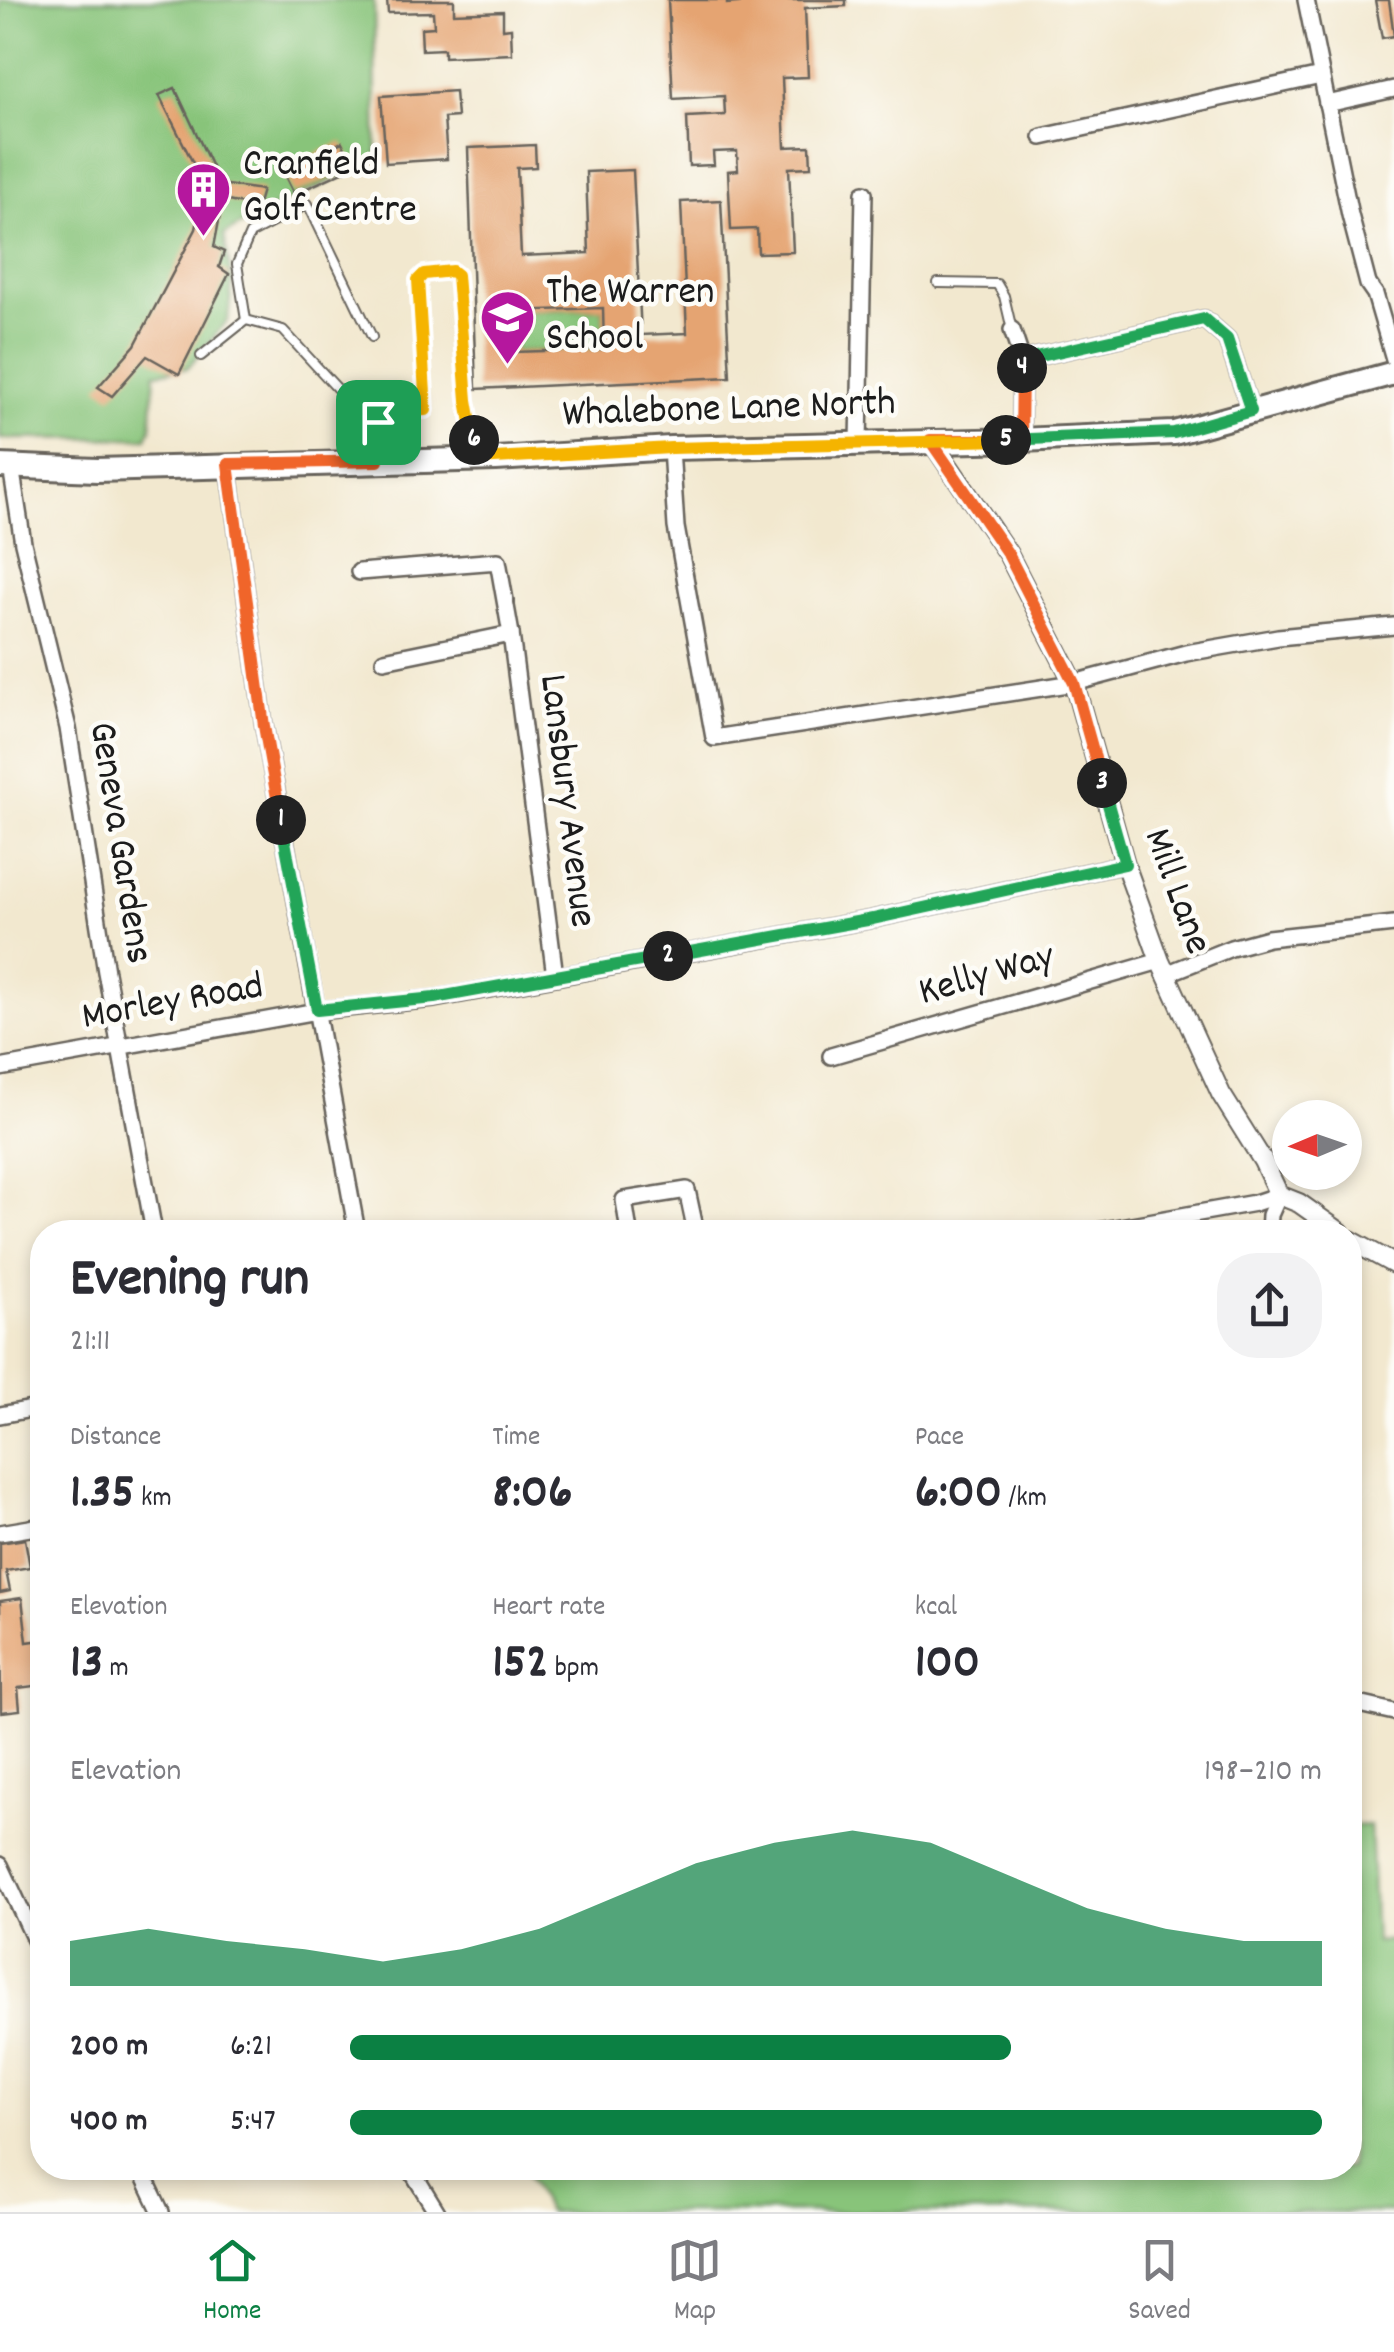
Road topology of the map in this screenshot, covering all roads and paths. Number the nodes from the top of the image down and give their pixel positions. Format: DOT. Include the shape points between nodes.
graph roads {
  1 [pos="1306,0"];
  2 [pos="1321,76"];
  3 [pos="1394,89"];
  4 [pos="1328,104"];
  5 [pos="1042,136"];
  6 [pos="864,193"];
  7 [pos="938,284"];
  8 [pos="246,320"];
  9 [pos="1012,330"];
  10 [pos="372,337"];
  11 [pos="201,356"];
  12 [pos="1394,359"];
  13 [pos="1022,360"];
  14 [pos="1394,373"];
  15 [pos="1251,411"];
  16 [pos="378,422"];
  17 [pos="930,440"];
  18 [pos="1021,440"];
  19 [pos="859,442"];
  20 [pos="671,448"];
  21 [pos="477,459"];
  22 [pos="378,461"];
  23 [pos="228,464"];
  24 [pos="5,466"];
  25 [pos="360,572"];
  26 [pos="1394,626"];
  27 [pos="512,634"];
  28 [pos="384,660"];
  29 [pos="1074,683"];
  30 [pos="1125,864"];
  31 [pos="1394,924"];
  32 [pos="1163,967"];
  33 [pos="554,976"];
  34 [pos="317,1010"];
  35 [pos="120,1049"];
  36 [pos="831,1056"];
  37 [pos="0,1068"];
  38 [pos="1279,1195"];
  39 [pos="152,1220"];
  40 [pos="355,1220"];
  41 [pos="627,1220"];
  42 [pos="693,1220"];
  43 [pos="1162,1220"];
  44 [pos="1269,1220"];
  45 [pos="1324,1220"];
  46 [pos="1362,1247"];
  47 [pos="1394,1264"];
  48 [pos="30,1410"];
  49 [pos="0,1414"];
  50 [pos="30,1528"];
  51 [pos="0,1533"];
  52 [pos="1362,1705"];
  53 [pos="1394,1712"];
  54 [pos="0,1865"];
  55 [pos="30,1929"];
  56 [pos="146,2180"];
  57 [pos="417,2180"];
  58 [pos="161,2212"];
  59 [pos="437,2212"];
  1 -- 2 [label="street"];
  2 -- 4 [label="street"];
  2 -- 5 [label="street"];
  3 -- 4 [label="street"];
  4 -- 12 [label="street" via="1350,215"];
  6 -- 19 [label="street"];
  7 -- 9 [label="lane" via="997,284"];
  8 -- 10 [label="lane" via="237,264 250,234 308,204"];
  8 -- 11 [label="lane"];
  8 -- 16 [label="lane" via="282,330"];
  9 -- 13 [label="street"];
  13 -- 15 [label="street" via="1204,319 1227,339"];
  13 -- 18 [label="street"];
  14 -- 15 [label="main road, Whalebone Lane North"];
  15 -- 18 [label="main road, Whalebone Lane North" via="1174,433"];
  16 -- 21 [label="lane" via="378,413 426,410 418,280 452,271"];
  16 -- 22 [label="lane"];
  17 -- 18 [label="main road, Whalebone Lane North"];
  17 -- 19 [label="main road, Whalebone Lane North"];
  17 -- 29 [label="street, Mill Lane" via="1008,554"];
  19 -- 20 [label="main road, Whalebone Lane North"];
  20 -- 21 [label="main road, Whalebone Lane North"];
  20 -- 29 [label="street" via="676,527 714,738"];
  21 -- 22 [label="main road, Whalebone Lane North"];
  22 -- 23 [label="main road, Whalebone Lane North"];
  23 -- 24 [label="main road, Whalebone Lane North"];
  23 -- 34 [label="street" via="264,726"];
  24 -- 35 [label="street, Geneva Gardens" via="68,728"];
  25 -- 27 [label="street, Lansbury Avenue" via="498,561"];
  26 -- 29 [label="street" via="1186,653"];
  27 -- 28 [label="street, Lansbury Avenue"];
  27 -- 33 [label="street, Lansbury Avenue"];
  29 -- 30 [label="street, Mill Lane"];
  30 -- 32 [label="street, Mill Lane"];
  30 -- 33 [label="street, Morley Road" via="873,919"];
  31 -- 32 [label="street, Kelly Way" via="1268,938"];
  32 -- 36 [label="street, Kelly Way"];
  32 -- 38 [label="street, Mill Lane" via="1221,1094"];
  33 -- 34 [label="street, Morley Road"];
  34 -- 35 [label="street, Morley Road"];
  34 -- 40 [label="street"];
  35 -- 37 [label="street, Morley Road"];
  35 -- 39 [label="street, Geneva Gardens"];
  38 -- 43 [label="street"];
  38 -- 44 [label="street"];
  38 -- 45 [label="street"];
  41 -- 42 [label="street" via="624,1200 687,1190"];
  46 -- 47 [label="street"];
  48 -- 49 [label="street"];
  50 -- 51 [label="street"];
  52 -- 53 [label="street"];
  54 -- 55 [label="street"];
  56 -- 58 [label="street"];
  57 -- 59 [label="street"];
}
